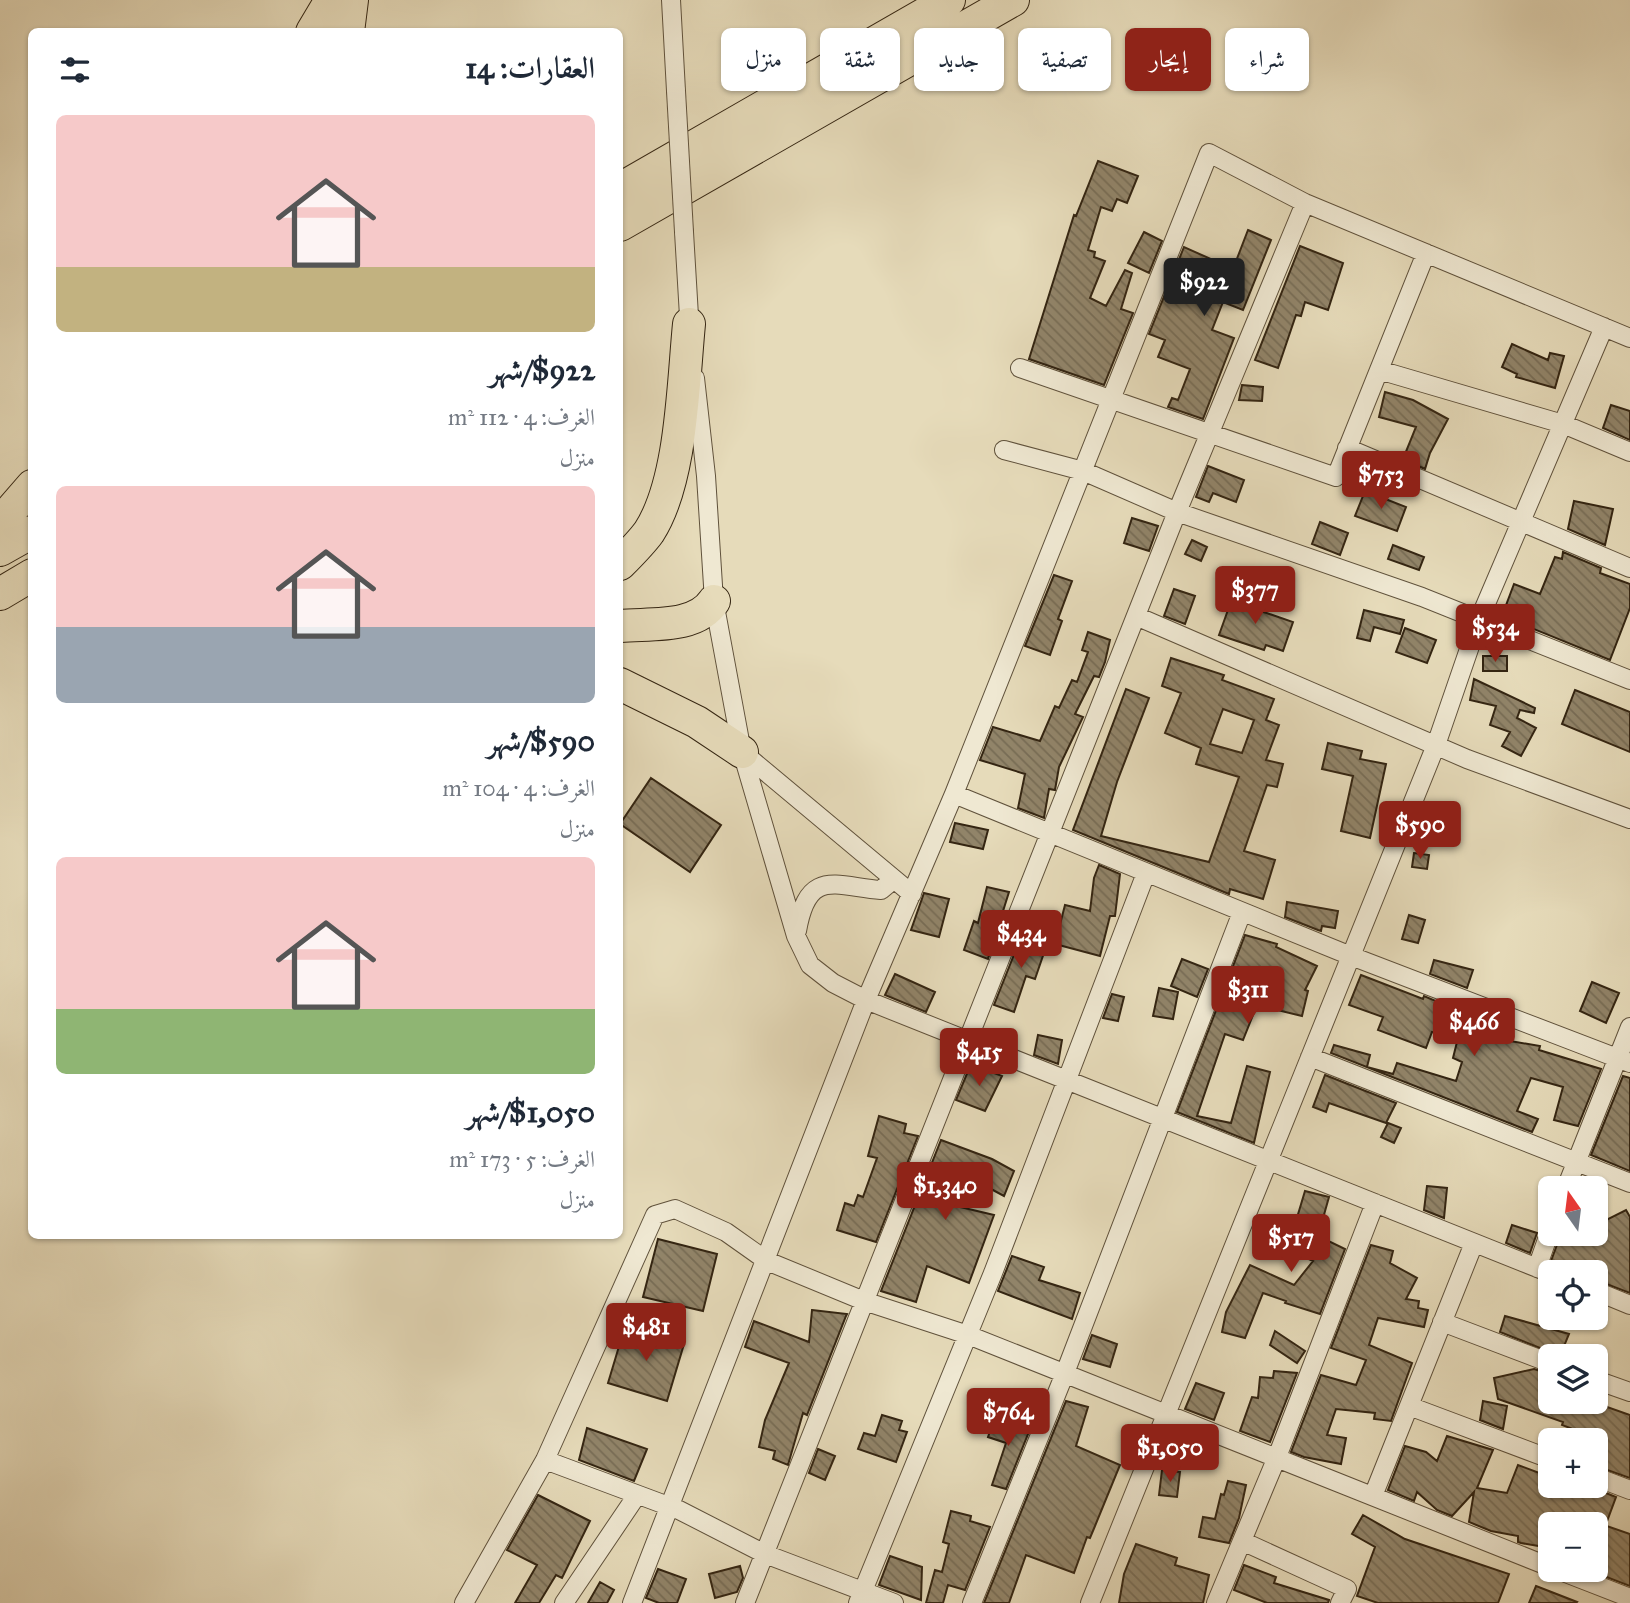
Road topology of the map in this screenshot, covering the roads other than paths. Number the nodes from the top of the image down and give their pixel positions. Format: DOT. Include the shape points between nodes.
graph roads {
  1 [pos="331,0"];
  2 [pos="352,0"];
  3 [pos="671,0"];
  4 [pos="942,0"];
  5 [pos="949,0"];
  6 [pos="1013,0"];
  7 [pos="314,28"];
  8 [pos="348,28"];
  9 [pos="776,135"];
  10 [pos="623,162"];
  11 [pos="623,186"];
  12 [pos="1305,203"];
  13 [pos="623,223"];
  14 [pos="623,232"];
  15 [pos="1426,253"];
  16 [pos="689,324"];
  17 [pos="1604,327"];
  18 [pos="1630,338"];
  19 [pos="1020,368"];
  20 [pos="1379,370"];
  21 [pos="1111,399"];
  22 [pos="1563,425"];
  23 [pos="1209,435"];
  24 [pos="1348,449"];
  25 [pos="1004,450"];
  26 [pos="1630,452"];
  27 [pos="1083,471"];
  28 [pos="28,491"];
  29 [pos="1177,512"];
  30 [pos="0,523"];
  31 [pos="1521,523"];
  32 [pos="28,534"];
  33 [pos="0,550"];
  34 [pos="623,561"];
  35 [pos="1630,568"];
  36 [pos="28,577"];
  37 [pos="0,594"];
  38 [pos="28,598"];
  39 [pos="714,601"];
  40 [pos="0,613"];
  41 [pos="1136,616"];
  42 [pos="1479,620"];
  43 [pos="623,626"];
  44 [pos="1630,680"];
  45 [pos="623,685"];
  46 [pos="1436,745"];
  47 [pos="742,752"];
  48 [pos="954,794"];
  49 [pos="1630,819"];
  50 [pos="1050,835"];
  51 [pos="1146,873"];
  52 [pos="893,880"];
  53 [pos="912,894"];
  54 [pos="1242,912"];
  55 [pos="796,936"];
  56 [pos="1351,956"];
  57 [pos="866,1000"];
  58 [pos="1630,1027"];
  59 [pos="968,1043"];
  60 [pos="1310,1057"];
  61 [pos="1624,1061"];
  62 [pos="1066,1081"];
  63 [pos="1163,1119"];
  64 [pos="1269,1160"];
  65 [pos="1576,1162"];
  66 [pos="1571,1176"];
  67 [pos="1630,1183"];
  68 [pos="1375,1203"];
  69 [pos="1474,1243"];
  70 [pos="767,1261"];
  71 [pos="1538,1269"];
  72 [pos="1608,1296"];
  73 [pos="864,1301"];
  74 [pos="1630,1305"];
  75 [pos="1442,1322"];
  76 [pos="968,1335"];
  77 [pos="1538,1358"];
  78 [pos="1065,1373"];
  79 [pos="1608,1384"];
  80 [pos="1630,1392"];
  81 [pos="1409,1406"];
  82 [pos="1167,1413"];
  83 [pos="1538,1455"];
  84 [pos="1277,1457"];
  85 [pos="545,1460"];
  86 [pos="1608,1482"];
  87 [pos="1630,1490"];
  88 [pos="637,1495"];
  89 [pos="1373,1496"];
  90 [pos="668,1506"];
  91 [pos="1242,1541"];
  92 [pos="765,1554"];
  93 [pos="1538,1562"];
  94 [pos="1589,1582"];
  95 [pos="861,1597"];
  96 [pos="1630,1598"];
  97 [pos="464,1603"];
  98 [pos="564,1603"];
  99 [pos="632,1603"];
  100 [pos="745,1603"];
  101 [pos="894,1603"];
  102 [pos="972,1603"];
  103 [pos="1090,1603"];
  104 [pos="1216,1603"];
  105 [pos="1340,1603"];
  1 -- 7 [label="highway"];
  2 -- 8 [label="highway"];
  3 -- 16 [label="street, bridge"];
  4 -- 10 [label="highway"];
  5 -- 11 [label="highway"];
  6 -- 9 [label="highway"];
  9 -- 13 [label="highway"];
  9 -- 14 [label="highway"];
  12 -- 15 [label="street"];
  12 -- 21 [label="street" via="1209,153"];
  12 -- 23 [label="street"];
  15 -- 17 [label="street"];
  15 -- 20 [label="street"];
  16 -- 34 [label="highway" via="667,494 649,532"];
  16 -- 39 [label="street"];
  17 -- 18 [label="street"];
  17 -- 22 [label="street"];
  19 -- 21 [label="street"];
  20 -- 22 [label="street"];
  20 -- 24 [label="street"];
  21 -- 23 [label="street"];
  21 -- 27 [label="street"];
  22 -- 26 [label="street"];
  22 -- 31 [label="street"];
  23 -- 24 [label="street" via="1336,477"];
  23 -- 29 [label="street"];
  24 -- 31 [label="street"];
  25 -- 27 [label="street"];
  27 -- 29 [label="street"];
  27 -- 48 [label="street"];
  28 -- 30 [label="highway"];
  29 -- 41 [label="street"];
  29 -- 42 [label="street"];
  31 -- 35 [label="street"];
  31 -- 42 [label="street"];
  32 -- 33 [label="highway"];
  36 -- 37 [label="highway"];
  38 -- 40 [label="highway"];
  39 -- 43 [label="highway" via="706,612 690,620"];
  39 -- 47 [label="street"];
  41 -- 46 [label="street"];
  41 -- 50 [label="street"];
  42 -- 44 [label="street"];
  42 -- 46 [label="street"];
  45 -- 47 [label="highway" via="697,722"];
  46 -- 49 [label="street"];
  46 -- 56 [label="street"];
  47 -- 52 [label="street"];
  47 -- 55 [label="street"];
  48 -- 50 [label="street"];
  48 -- 53 [label="street"];
  50 -- 51 [label="street"];
  50 -- 59 [label="street"];
  51 -- 54 [label="street"];
  51 -- 62 [label="street"];
  52 -- 53 [label="street"];
  52 -- 55 [label="street" via="881,890 834,882 821,886 800,911"];
  53 -- 57 [label="street"];
  54 -- 56 [label="street"];
  54 -- 63 [label="street"];
  55 -- 57 [label="street" via="810,965"];
  56 -- 60 [label="street"];
  56 -- 61 [label="street"];
  57 -- 59 [label="street"];
  57 -- 70 [label="street"];
  58 -- 61 [label="street"];
  59 -- 62 [label="street"];
  59 -- 73 [label="street"];
  60 -- 64 [label="street"];
  60 -- 65 [label="street"];
  61 -- 65 [label="street"];
  62 -- 63 [label="street"];
  62 -- 76 [label="street"];
  63 -- 64 [label="street"];
  63 -- 78 [label="street"];
  64 -- 68 [label="street"];
  64 -- 82 [label="street"];
  65 -- 66 [label="street"];
  65 -- 67 [label="street"];
  68 -- 69 [label="street"];
  68 -- 84 [label="street"];
  69 -- 71 [label="street"];
  69 -- 75 [label="street"];
  70 -- 73 [label="street"];
  70 -- 85 [label="street" via="726,1232 675,1209 655,1215"];
  70 -- 90 [label="street"];
  72 -- 74 [label="street"];
  73 -- 76 [label="street"];
  73 -- 92 [label="street"];
  75 -- 77 [label="street"];
  75 -- 81 [label="street"];
  76 -- 78 [label="street"];
  76 -- 95 [label="street"];
  78 -- 82 [label="street"];
  78 -- 102 [label="street"];
  79 -- 80 [label="street"];
  81 -- 83 [label="street"];
  81 -- 89 [label="street"];
  82 -- 84 [label="street"];
  82 -- 103 [label="street"];
  84 -- 89 [label="street"];
  84 -- 91 [label="street"];
  85 -- 88 [label="street"];
  85 -- 97 [label="street"];
  86 -- 87 [label="street"];
  88 -- 90 [label="street"];
  88 -- 98 [label="street"];
  89 -- 93 [label="street"];
  90 -- 92 [label="street"];
  90 -- 99 [label="street"];
  91 -- 104 [label="street"];
  91 -- 105 [label="street" via="1347,1589"];
  92 -- 95 [label="street"];
  92 -- 100 [label="street"];
  94 -- 96 [label="street"];
  95 -- 101 [label="street"];
}
